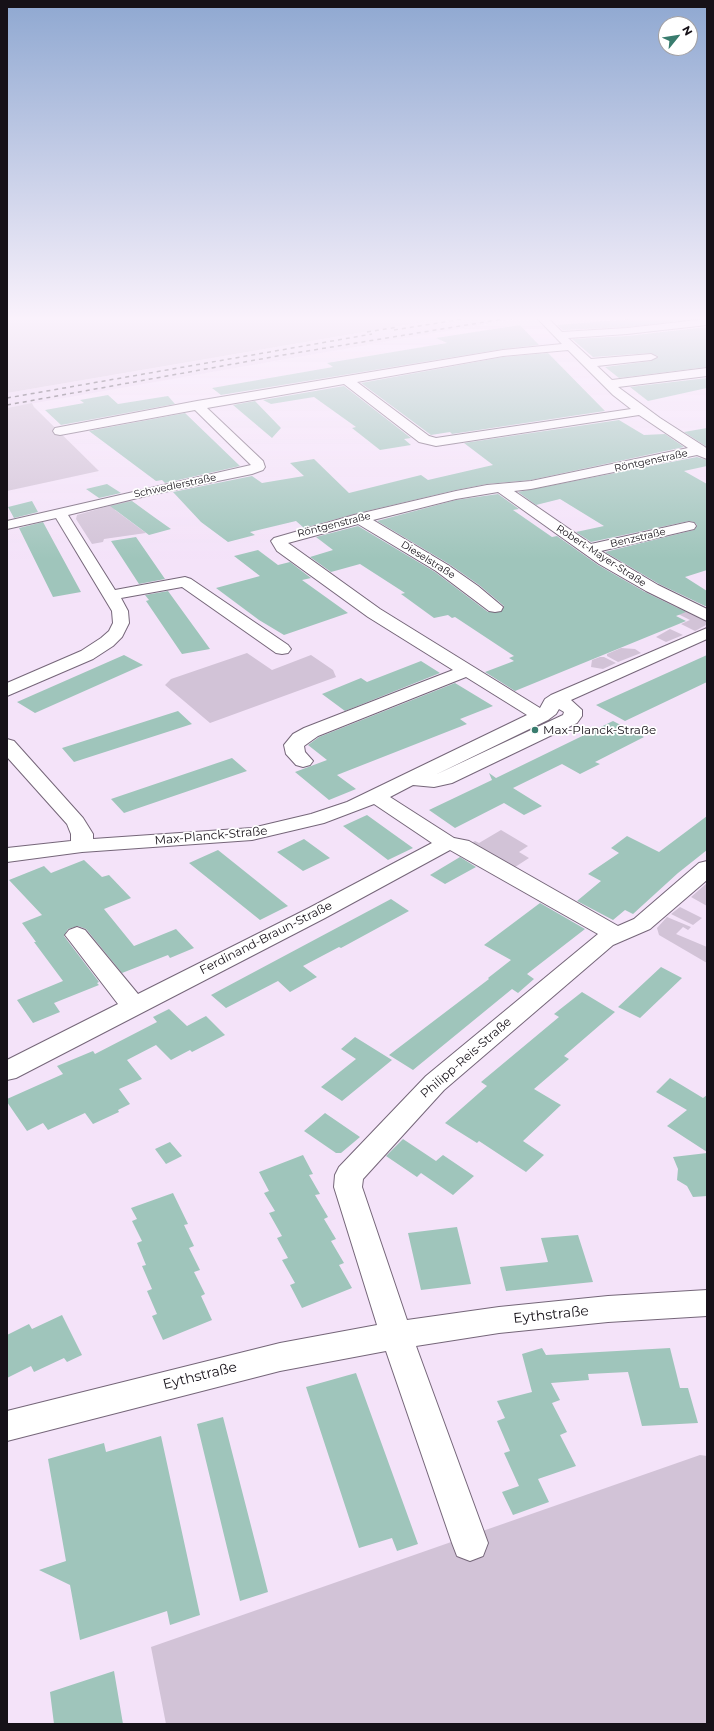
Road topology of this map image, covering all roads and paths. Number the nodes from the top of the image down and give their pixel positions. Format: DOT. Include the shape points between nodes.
graph roads {
  1 [pos="244,398"];
  2 [pos="370,398"];
  3 [pos="626,398"];
  4 [pos="197,406"];
  5 [pos="641,411"];
  6 [pos="60,431"];
  7 [pos="704,452"];
  8 [pos="501,488"];
  9 [pos="60,513"];
  10 [pos="359,518"];
  11 [pos="7,526"];
  12 [pos="689,526"];
  13 [pos="588,550"];
  14 [pos="112,595"];
  15 [pos="495,607"];
  16 [pos="707,616"];
  17 [pos="707,633"];
  18 [pos="282,649"];
  19 [pos="466,672"];
  20 [pos="7,690"];
  21 [pos="558,699"];
  22 [pos="541,716"];
  23 [pos="7,745"];
  24 [pos="303,761"];
  25 [pos="406,780"];
  26 [pos="375,796"];
  27 [pos="447,843"];
  28 [pos="82,846"];
  29 [pos="7,855"];
  30 [pos="707,868"];
  31 [pos="615,934"];
  32 [pos="77,935"];
  33 [pos="133,1005"];
  34 [pos="7,1071"];
  35 [pos="707,1303"];
  36 [pos="396,1335"];
  37 [pos="7,1426"];
  38 [pos="470,1543"];
  1 -- 4 [label="street"];
  2 -- 5 [label="street" via="424,439 436,442"];
  3 -- 5 [label="street"];
  4 -- 6 [label="street"];
  4 -- 9 [label="street, Schwedlerstraße" via="258,464 258,467"];
  5 -- 7 [label="street"];
  7 -- 8 [label="street, Röntgenstraße" via="531,485"];
  8 -- 10 [label="street, Röntgenstraße" via="475,491"];
  8 -- 13 [label="street, Robert-Mayer-Straße"];
  9 -- 11 [label="street, Schwedlerstraße"];
  9 -- 14 [label="street"];
  10 -- 15 [label="street, Dieselstraße" via="442,568"];
  10 -- 19 [label="street, Röntgenstraße" via="284,538 279,543 351,598"];
  12 -- 13 [label="street, Benzstraße"];
  13 -- 16 [label="street, Robert-Mayer-Straße" via="652,588"];
  14 -- 18 [label="street" via="185,582"];
  14 -- 20 [label="street" via="122,618 119,629 108,642 87,655"];
  17 -- 21 [label="street, Max-Planck-Straße"];
  19 -- 22 [label="street, Röntgenstraße"];
  19 -- 24 [label="street" via="300,738 294,746 296,754"];
  21 -- 22 [label="street, Max-Planck-Straße"];
  21 -- 25 [label="street, Max-Planck-Straße" via="573,710 570,719 445,779"];
  22 -- 25 [label="street, Max-Planck-Straße"];
  23 -- 28 [label="street" via="76,822 82,834"];
  25 -- 26 [label="street, Max-Planck-Straße"];
  26 -- 27 [label="street"];
  26 -- 28 [label="street, Max-Planck-Straße" via="317,820 261,832 224,837"];
  27 -- 31 [label="street" via="461,846"];
  27 -- 33 [label="street, Ferdinand-Braun-Straße" via="317,913"];
  28 -- 29 [label="street, Max-Planck-Straße"];
  30 -- 31 [label="street, Philipp-Reis-Straße" via="642,924"];
  31 -- 36 [label="street, Philipp-Reis-Straße" via="435,1083 349,1175 348,1187"];
  32 -- 33 [label="street"];
  33 -- 34 [label="street, Ferdinand-Braun-Straße"];
  35 -- 36 [label="street, Eythstraße" via="608,1309 499,1320"];
  36 -- 37 [label="street, Eythstraße" via="280,1357"];
  36 -- 38 [label="street"];
}
